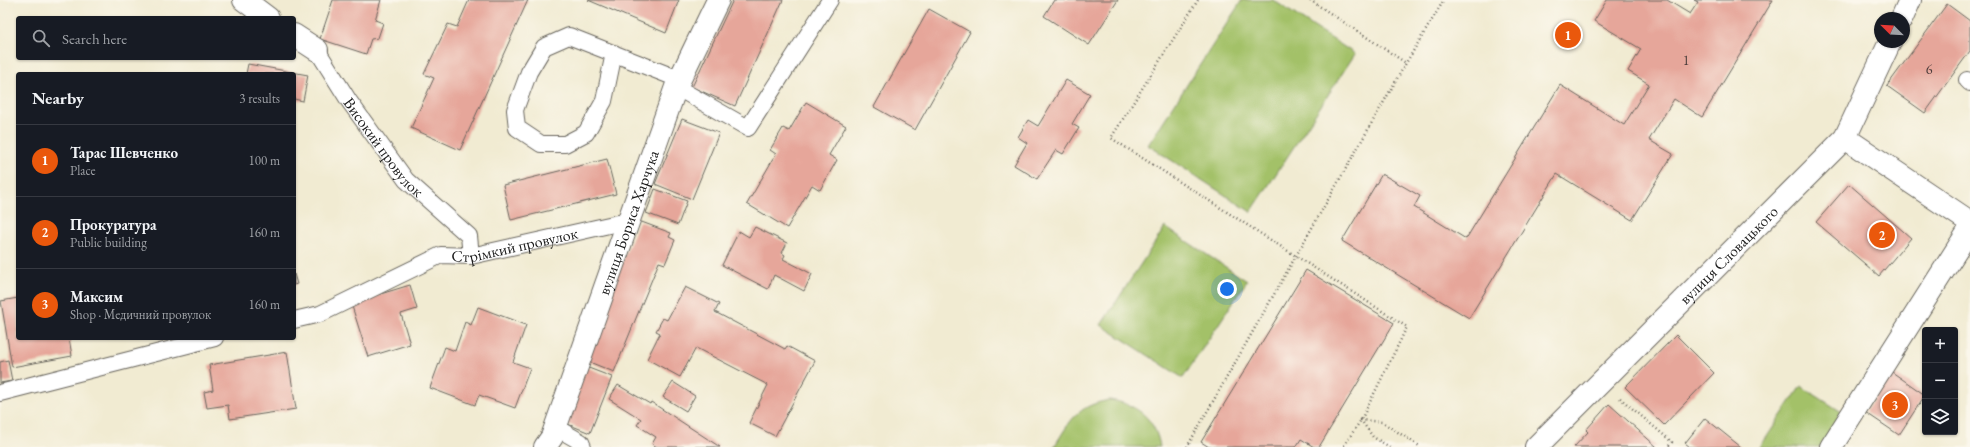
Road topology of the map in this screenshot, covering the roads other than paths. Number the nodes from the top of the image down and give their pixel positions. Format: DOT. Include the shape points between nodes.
graph roads {
  1 [pos="244,0"];
  2 [pos="718,0"];
  3 [pos="830,0"];
  4 [pos="1910,0"];
  5 [pos="1905,12"];
  6 [pos="265,16"];
  7 [pos="296,36"];
  8 [pos="1887,48"];
  9 [pos="317,50"];
  10 [pos="614,54"];
  11 [pos="678,83"];
  12 [pos="1845,138"];
  13 [pos="1970,222"];
  14 [pos="627,226"];
  15 [pos="1970,229"];
  16 [pos="471,256"];
  17 [pos="296,320"];
  18 [pos="207,340"];
  19 [pos="0,392"];
  20 [pos="555,427"];
  21 [pos="545,447"];
  22 [pos="583,447"];
  23 [pos="1536,447"];
  24 [pos="1831,447"];
  1 -- 6 [label="street"];
  2 -- 11 [label="street, вулиця Бориса Харчука"];
  3 -- 11 [label="lane" via="748,128"];
  4 -- 5 [label="street"];
  7 -- 9 [label="street, Високий провулок"];
  8 -- 12 [label="street, вулиця Словацького"];
  9 -- 16 [label="lane, Високий провулок" via="349,101 406,180 469,236"];
  10 -- 10 [label="lane" via="569,36 544,47 529,72 515,110 517,128 541,144 565,144 586,133 604,101"];
  10 -- 11 [label="lane"];
  11 -- 14 [label="street, вулиця Бориса Харчука"];
  12 -- 13 [label="street"];
  12 -- 23 [label="street, вулиця Словацького"];
  14 -- 16 [label="lane, Стрімкий провулок" via="618,223"];
  14 -- 20 [label="street, вулиця Бориса Харчука"];
  15 -- 24 [label="street"];
  16 -- 17 [label="lane, Стрімкий провулок" via="441,255 320,314"];
  18 -- 19 [label="lane"];
  20 -- 21 [label="street, вулиця Бориса Харчука"];
  20 -- 22 [label="lane" via="581,442"];
}
